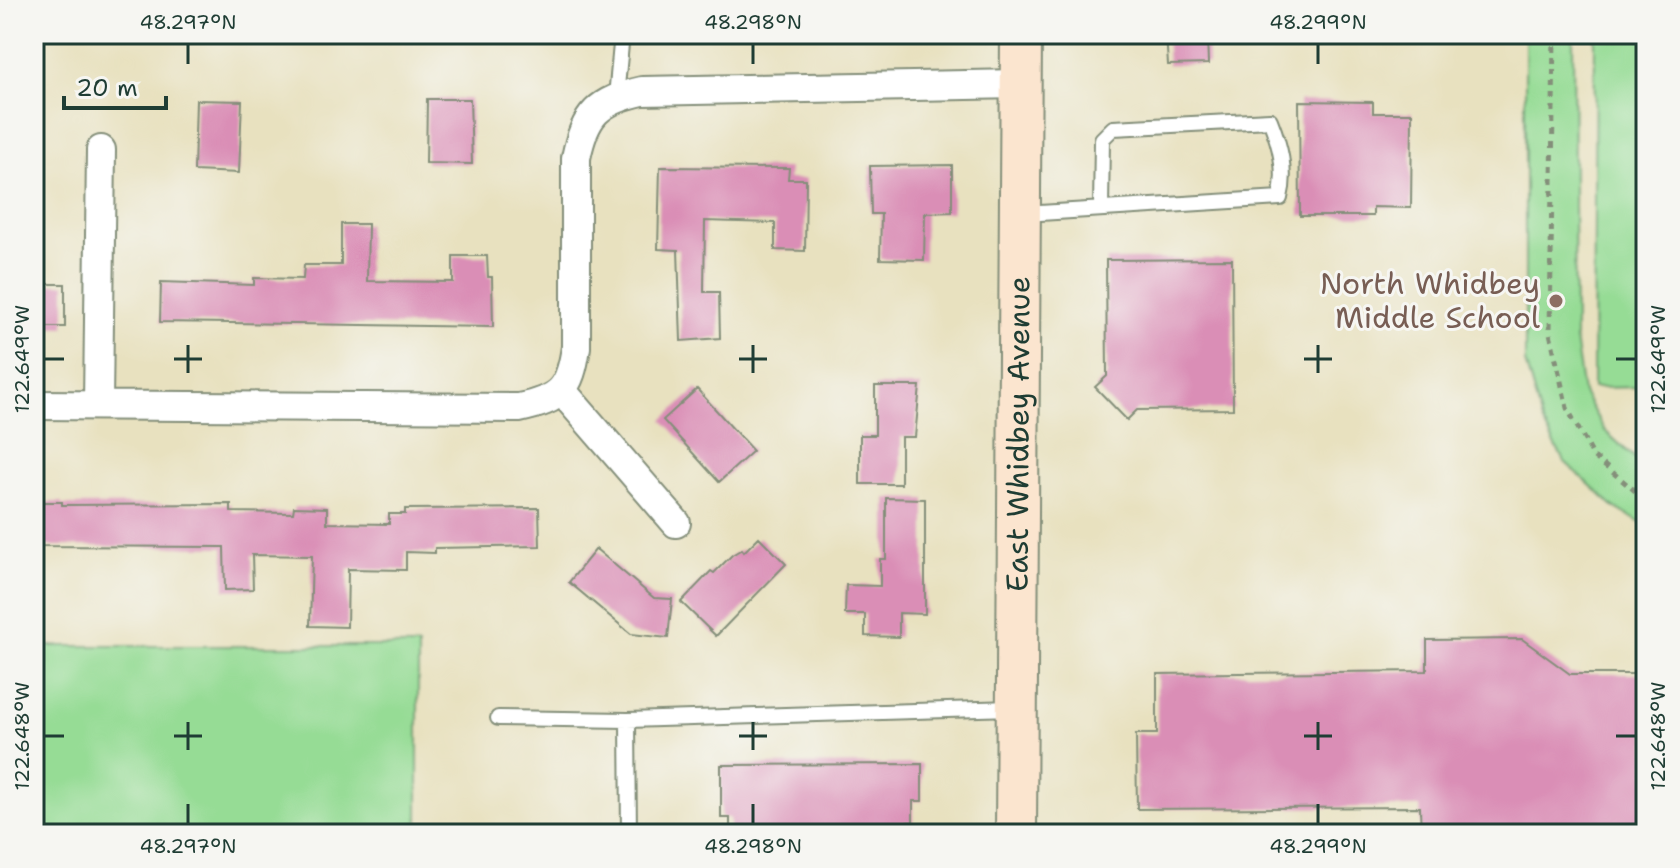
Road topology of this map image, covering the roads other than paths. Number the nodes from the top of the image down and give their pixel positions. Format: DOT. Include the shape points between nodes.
graph roads {
  1 [pos="622,34"];
  2 [pos="1021,34"];
  3 [pos="1020,84"];
  4 [pos="616,97"];
  5 [pos="101,150"];
  6 [pos="1101,209"];
  7 [pos="1020,214"];
  8 [pos="562,391"];
  9 [pos="34,405"];
  10 [pos="98,405"];
  11 [pos="676,523"];
  12 [pos="1017,708"];
  13 [pos="498,718"];
  14 [pos="628,720"];
  15 [pos="629,834"];
  16 [pos="1016,834"];
  1 -- 4 [label="lane"];
  2 -- 3 [label="street, East Whidbey Avenue"];
  3 -- 4 [label="street" via="642,91"];
  3 -- 7 [label="street, East Whidbey Avenue"];
  4 -- 8 [label="street" via="595,110 581,133 576,158 576,347 572,373"];
  5 -- 10 [label="street"];
  6 -- 6 [label="lane" via="1102,139 1113,128 1270,120 1280,145 1280,198"];
  6 -- 7 [label="lane"];
  7 -- 12 [label="street, East Whidbey Avenue"];
  8 -- 10 [label="street" via="519,408"];
  8 -- 11 [label="street"];
  9 -- 10 [label="street"];
  12 -- 14 [label="lane"];
  12 -- 16 [label="street, East Whidbey Avenue"];
  13 -- 14 [label="lane"];
  14 -- 15 [label="lane"];
}
